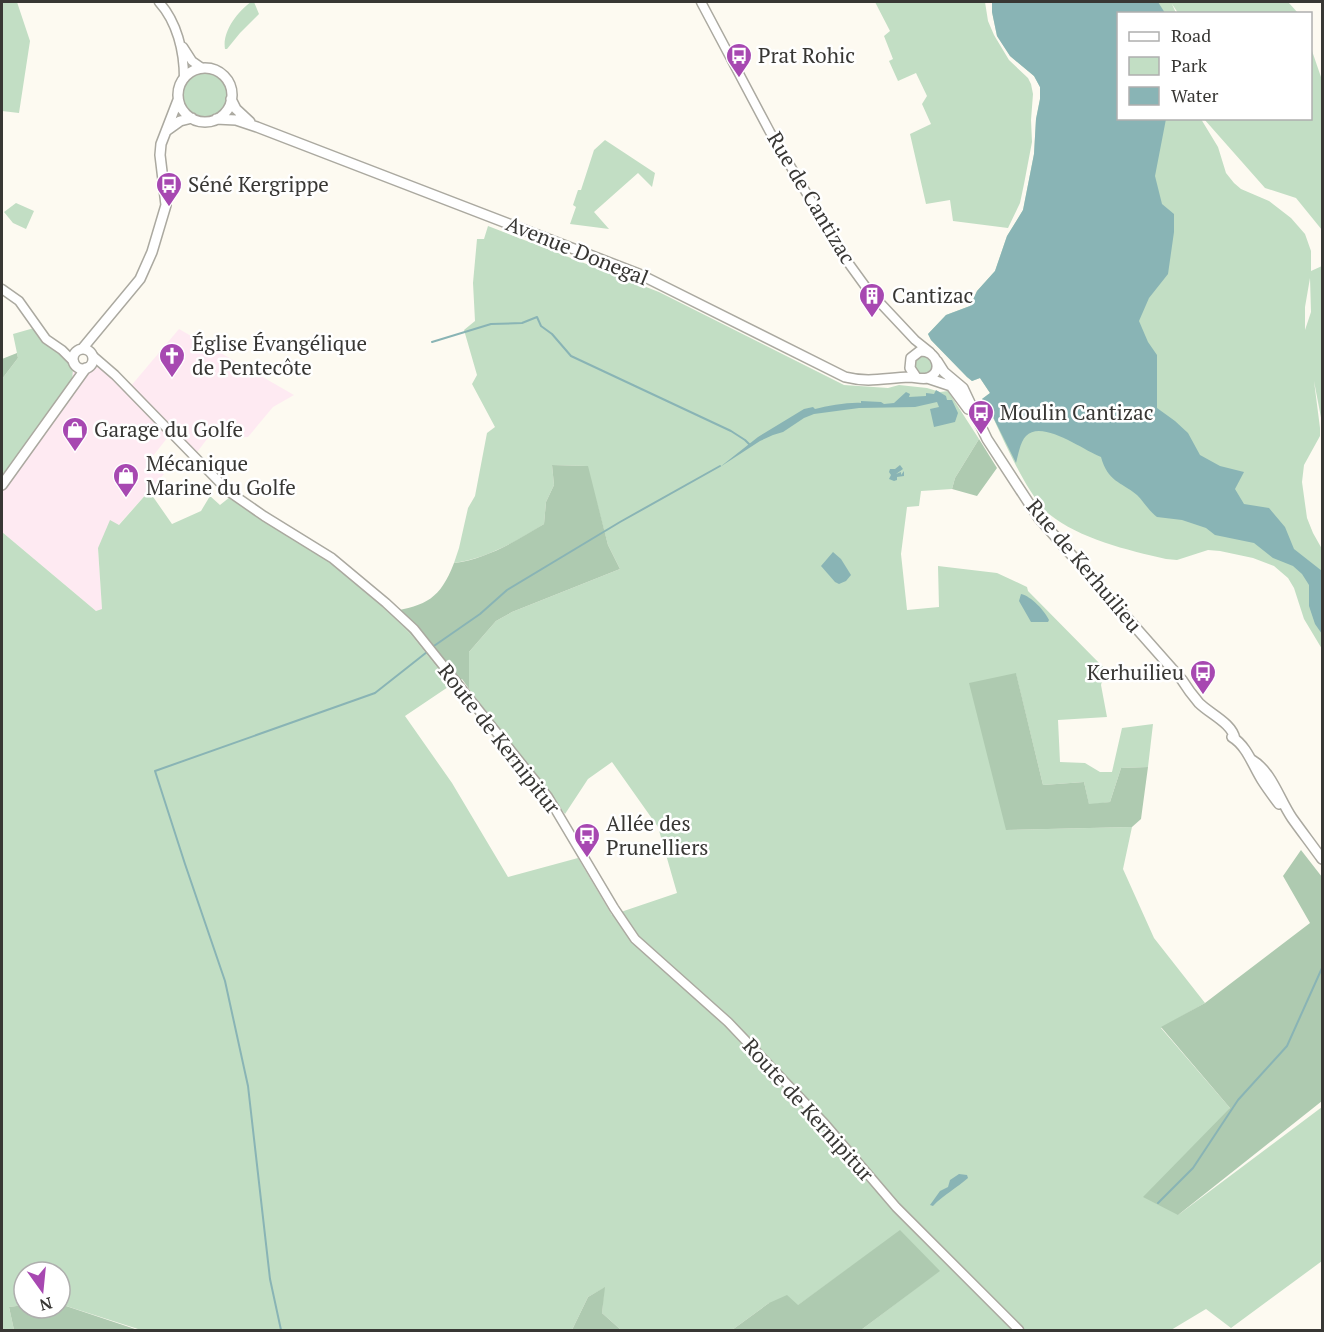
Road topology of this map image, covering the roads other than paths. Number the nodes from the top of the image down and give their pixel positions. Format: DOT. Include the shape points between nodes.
graph roads {
  1 [pos="159,2"];
  2 [pos="701,2"];
  3 [pos="181,44"];
  4 [pos="202,68"];
  5 [pos="184,78"];
  6 [pos="231,99"];
  7 [pos="178,100"];
  8 [pos="192,118"];
  9 [pos="216,119"];
  10 [pos="257,127"];
  11 [pos="166,131"];
  12 [pos="2,289"];
  13 [pos="910,335"];
  14 [pos="93,337"];
  15 [pos="92,355"];
  16 [pos="77,357"];
  17 [pos="933,357"];
  18 [pos="910,360"];
  19 [pos="87,368"];
  20 [pos="110,372"];
  21 [pos="916,377"];
  22 [pos="892,378"];
  23 [pos="927,378"];
  24 [pos="75,380"];
  25 [pos="975,416"];
  26 [pos="2,485"];
  27 [pos="1323,859"];
  28 [pos="1019,1330"];
  1 -- 3 [label="street"];
  2 -- 13 [label="street, Rue de Cantizac" via="781,151 847,261"];
  3 -- 4 [label="street"];
  3 -- 5 [label="street"];
  4 -- 5 [label="main road"];
  4 -- 6 [label="main road" via="225,76"];
  5 -- 7 [label="main road"];
  6 -- 9 [label="main road" via="226,111"];
  6 -- 10 [label="main road, Avenue Donegal" via="244,118"];
  7 -- 8 [label="main road"];
  7 -- 11 [label="main road"];
  8 -- 9 [label="main road" via="204,122"];
  8 -- 11 [label="main road"];
  9 -- 10 [label="main road, Avenue Donegal"];
  10 -- 22 [label="main road, Avenue Donegal" via="639,274 845,377 860,381"];
  11 -- 14 [label="main road" via="160,155 166,205 152,252 140,279"];
  12 -- 16 [label="street" via="19,301 46,339"];
  13 -- 17 [label="street, Rue de Cantizac"];
  13 -- 18 [label="street"];
  14 -- 15 [label="main road"];
  14 -- 16 [label="main road"];
  15 -- 16 [label="main road"];
  15 -- 19 [label="main road" via="93,361"];
  15 -- 20 [label="street, Route de Kernipitur"];
  16 -- 19 [label="main road" via="80,368"];
  16 -- 24 [label="main road"];
  17 -- 18 [label="main road" via="920,351"];
  17 -- 23 [label="main road" via="936,369"];
  17 -- 25 [label="main road, Rue de Kerhuilieu" via="963,388"];
  18 -- 21 [label="main road"];
  18 -- 22 [label="main road"];
  19 -- 20 [label="street"];
  19 -- 24 [label="main road"];
  20 -- 28 [label="street, Route de Kernipitur" via="228,491 332,558 414,629 548,797 635,939 736,1031 825,1124 896,1207"];
  21 -- 22 [label="main road, Avenue Donegal"];
  21 -- 23 [label="main road"];
  23 -- 25 [label="main road, Rue de Kerhuilieu" via="951,386"];
  24 -- 26 [label="main road"];
  25 -- 27 [label="main road, Rue de Kerhuilieu" via="1038,517 1206,702 1207,708 1225,723 1275,787"];
}
